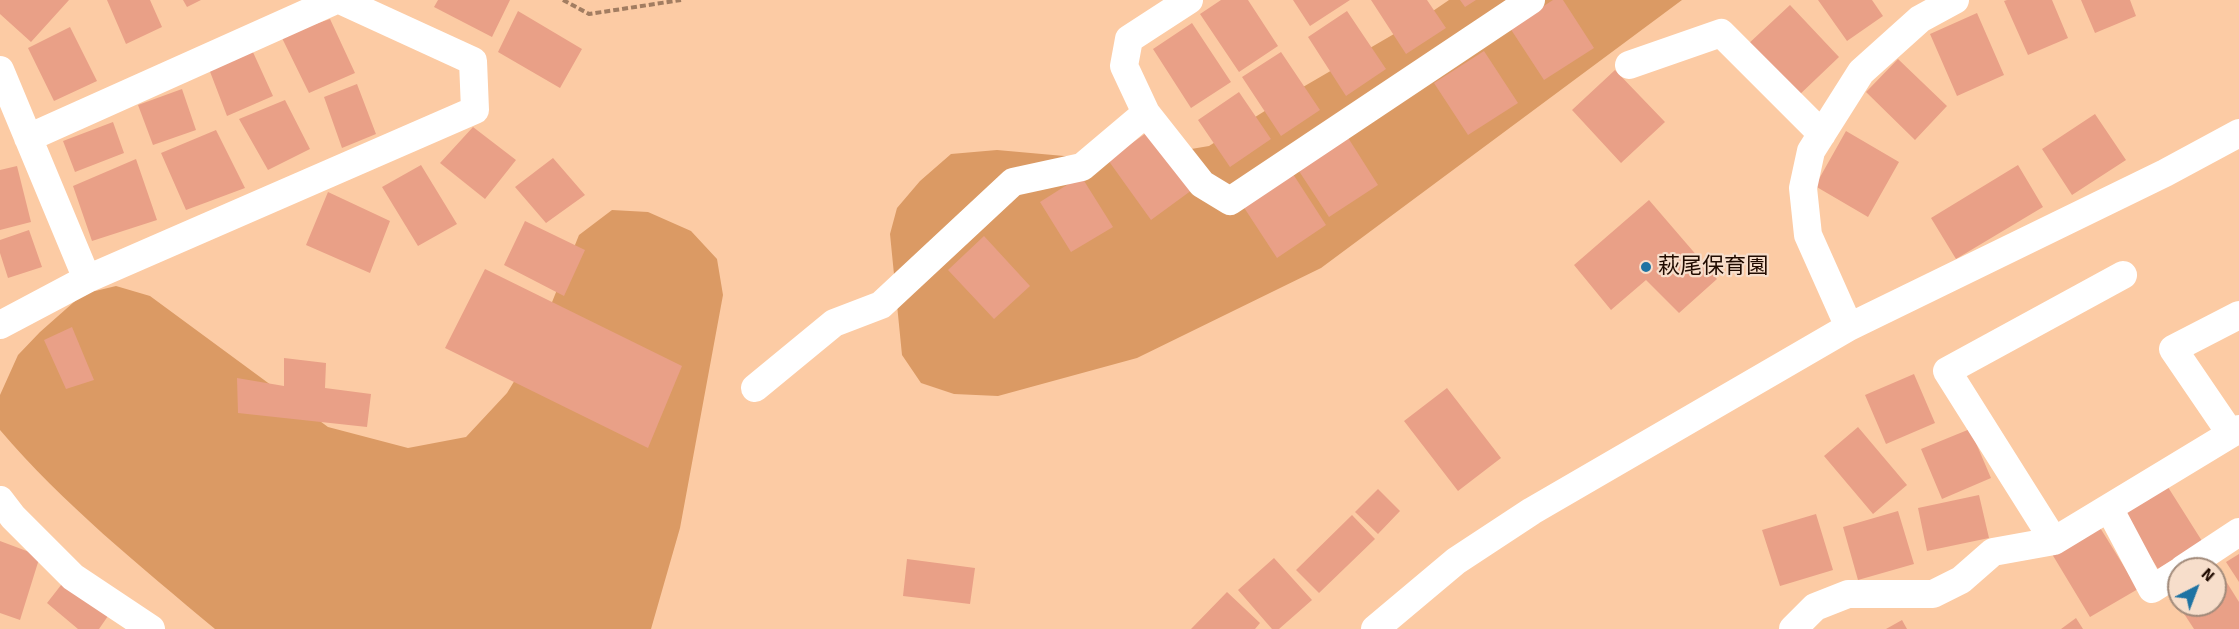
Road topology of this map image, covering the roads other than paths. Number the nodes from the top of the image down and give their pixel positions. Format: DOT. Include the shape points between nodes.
graph roads {
  1 [pos="338,0"];
  2 [pos="1189,0"];
  3 [pos="1531,0"];
  4 [pos="1955,0"];
  5 [pos="1629,65"];
  6 [pos="0,70"];
  7 [pos="1146,113"];
  8 [pos="1822,134"];
  9 [pos="2239,134"];
  10 [pos="28,138"];
  11 [pos="2123,275"];
  12 [pos="87,279"];
  13 [pos="2239,315"];
  14 [pos="0,325"];
  15 [pos="1849,327"];
  16 [pos="755,388"];
  17 [pos="2235,432"];
  18 [pos="0,500"];
  19 [pos="2109,508"];
  20 [pos="2239,532"];
  21 [pos="2054,541"];
  22 [pos="2201,557"];
  23 [pos="2167,580"];
  24 [pos="151,629"];
  25 [pos="1375,629"];
  26 [pos="1792,629"];
  1 -- 10 [label="street"];
  1 -- 12 [label="street" via="473,61 476,110"];
  2 -- 7 [label="street" via="1129,39 1124,66"];
  3 -- 7 [label="street" via="1230,201 1202,184"];
  4 -- 8 [label="street" via="1920,19 1861,72"];
  5 -- 8 [label="street" via="1721,33"];
  6 -- 10 [label="street"];
  7 -- 16 [label="street" via="1082,167 1013,182 881,305 834,323"];
  8 -- 15 [label="street" via="1811,151 1803,188 1808,235"];
  9 -- 15 [label="street"];
  10 -- 12 [label="street"];
  11 -- 21 [label="street" via="1947,371"];
  12 -- 14 [label="street"];
  13 -- 17 [label="street" via="2173,349"];
  15 -- 25 [label="street" via="1532,511 1456,561"];
  17 -- 19 [label="street"];
  18 -- 24 [label="street" via="73,577"];
  19 -- 21 [label="street"];
  19 -- 23 [label="street" via="2152,589"];
  20 -- 22 [label="street"];
  21 -- 26 [label="street" via="1992,552 1961,580 1933,594 1848,594 1815,607"];
}
